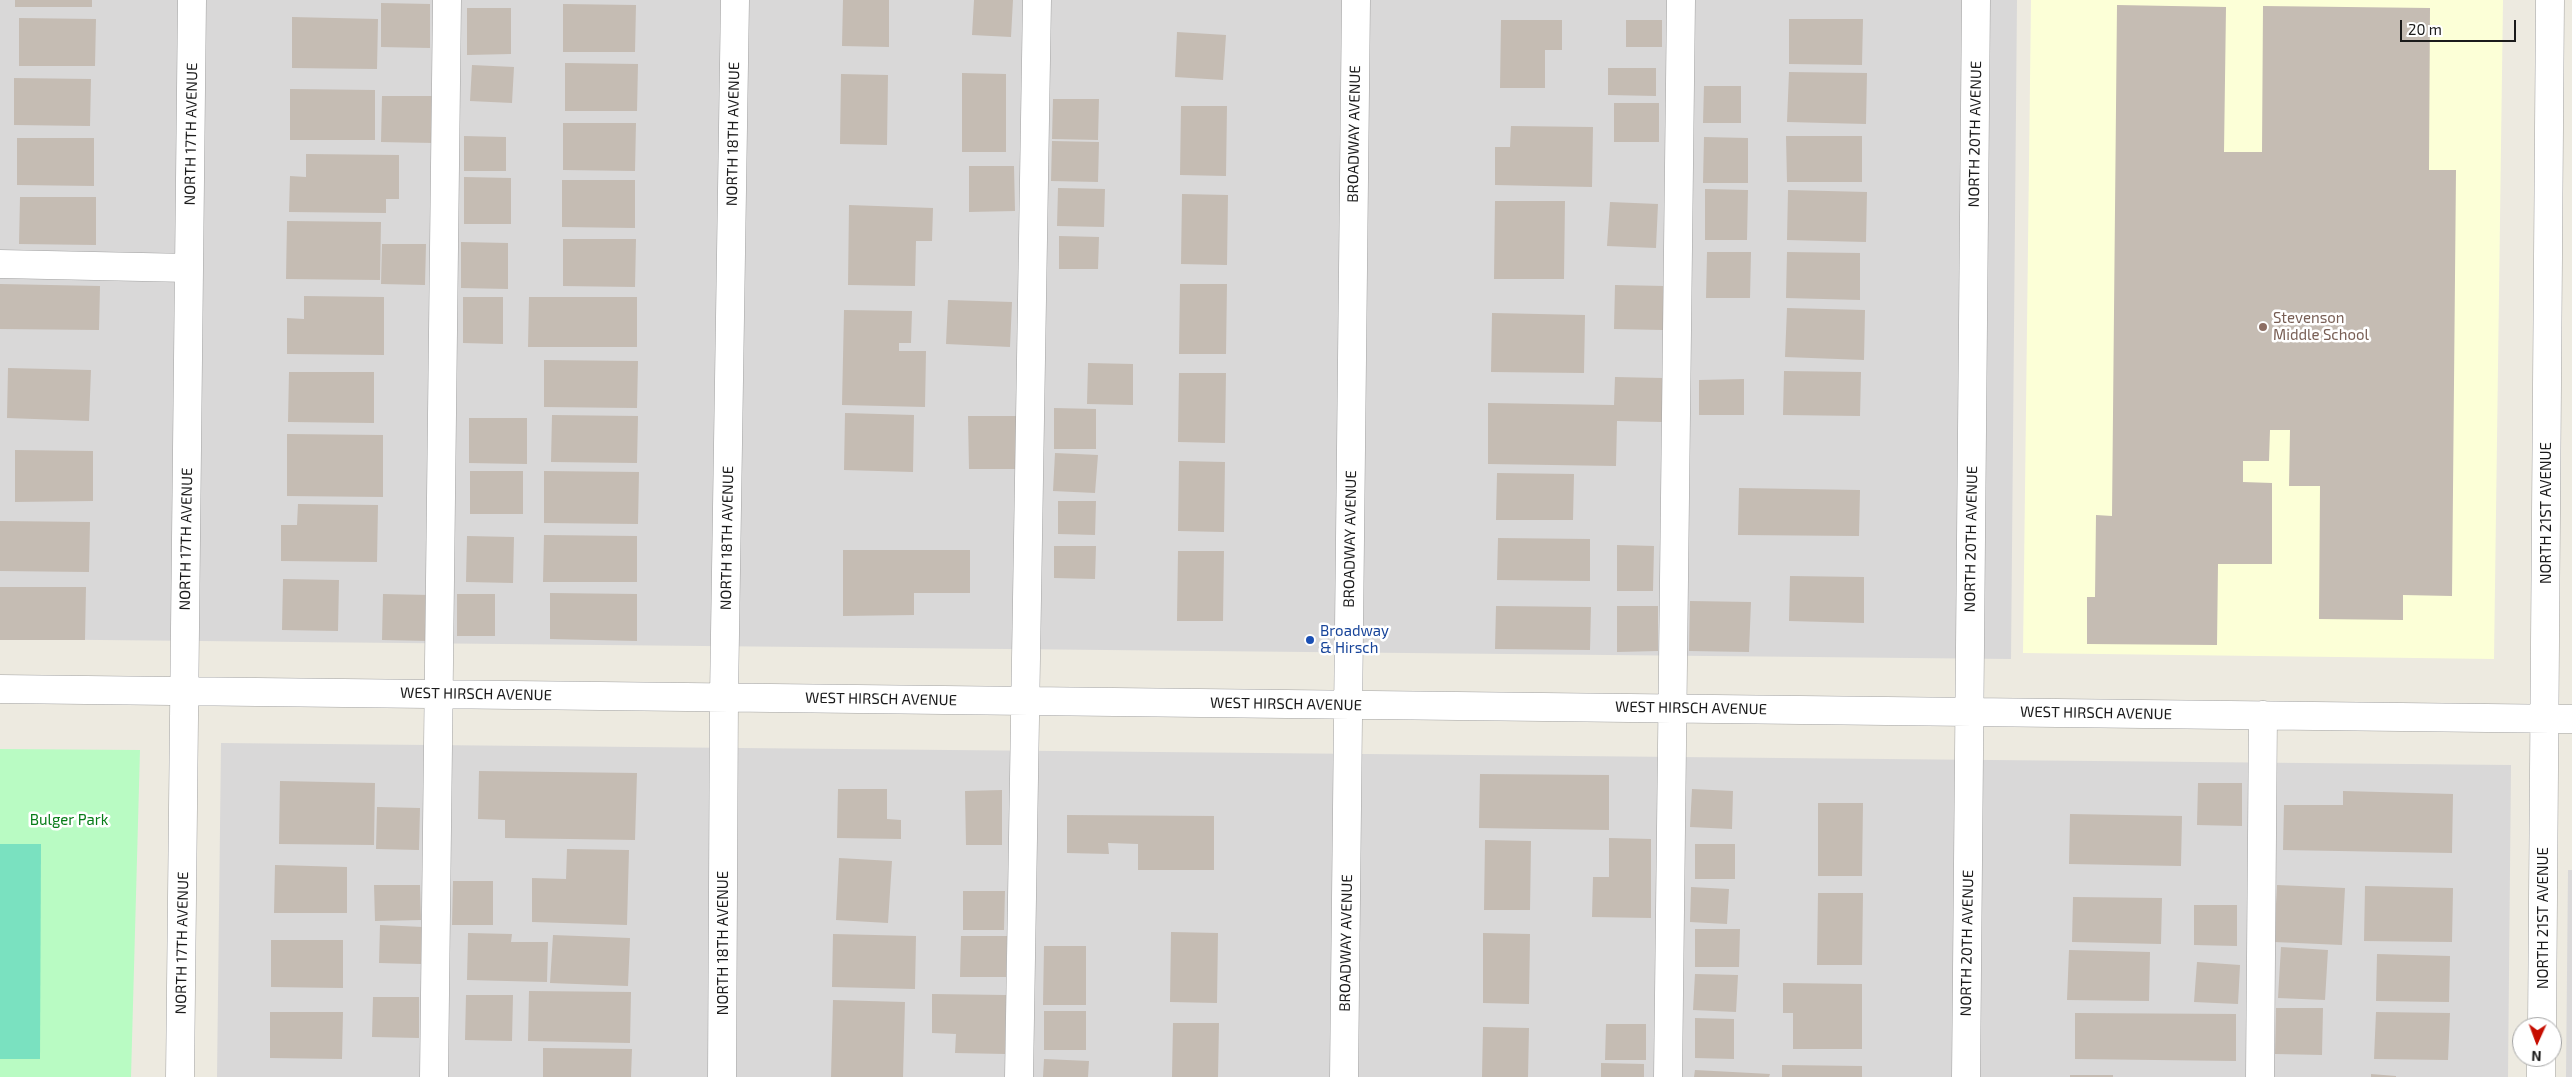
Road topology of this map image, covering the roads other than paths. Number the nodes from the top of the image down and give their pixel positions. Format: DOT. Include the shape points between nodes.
graph roads {
  1 [pos="192,0"];
  2 [pos="447,0"];
  3 [pos="735,0"];
  4 [pos="1038,0"];
  5 [pos="1356,0"];
  6 [pos="1681,0"];
  7 [pos="1976,0"];
  8 [pos="2550,0"];
  9 [pos="0,264"];
  10 [pos="189,268"];
  11 [pos="0,689"];
  12 [pos="184,691"];
  13 [pos="439,694"];
  14 [pos="724,697"];
  15 [pos="1024,701"];
  16 [pos="1349,704"];
  17 [pos="1672,708"];
  18 [pos="1970,712"];
  19 [pos="2263,715"];
  20 [pos="2544,718"];
  21 [pos="2572,719"];
  22 [pos="2542,1017"];
  23 [pos="180,1077"];
  24 [pos="434,1077"];
  25 [pos="722,1077"];
  26 [pos="1019,1077"];
  27 [pos="1344,1077"];
  28 [pos="1668,1077"];
  29 [pos="1966,1077"];
  30 [pos="2260,1077"];
  1 -- 10 [label="street, NORTH 17TH AVENUE"];
  2 -- 13 [label="street"];
  3 -- 14 [label="street, NORTH 18TH AVENUE"];
  4 -- 15 [label="street"];
  5 -- 16 [label="street, BROADWAY AVENUE"];
  6 -- 17 [label="street"];
  7 -- 18 [label="street, NORTH 20TH AVENUE"];
  8 -- 20 [label="street, NORTH 21ST AVENUE"];
  9 -- 10 [label="street"];
  10 -- 12 [label="street, NORTH 17TH AVENUE"];
  11 -- 12 [label="street, WEST HIRSCH AVENUE"];
  12 -- 13 [label="street, WEST HIRSCH AVENUE"];
  12 -- 23 [label="street, NORTH 17TH AVENUE"];
  13 -- 14 [label="street, WEST HIRSCH AVENUE"];
  13 -- 24 [label="street"];
  14 -- 15 [label="street, WEST HIRSCH AVENUE"];
  14 -- 25 [label="street, NORTH 18TH AVENUE"];
  15 -- 16 [label="street, WEST HIRSCH AVENUE"];
  15 -- 26 [label="street"];
  16 -- 17 [label="street, WEST HIRSCH AVENUE"];
  16 -- 27 [label="street, BROADWAY AVENUE"];
  17 -- 18 [label="street, WEST HIRSCH AVENUE"];
  17 -- 28 [label="street"];
  18 -- 19 [label="street, WEST HIRSCH AVENUE"];
  18 -- 29 [label="street, NORTH 20TH AVENUE"];
  19 -- 20 [label="street, WEST HIRSCH AVENUE"];
  19 -- 30 [label="street"];
  20 -- 21 [label="street, WEST HIRSCH AVENUE"];
  20 -- 22 [label="street, NORTH 21ST AVENUE"];
}
